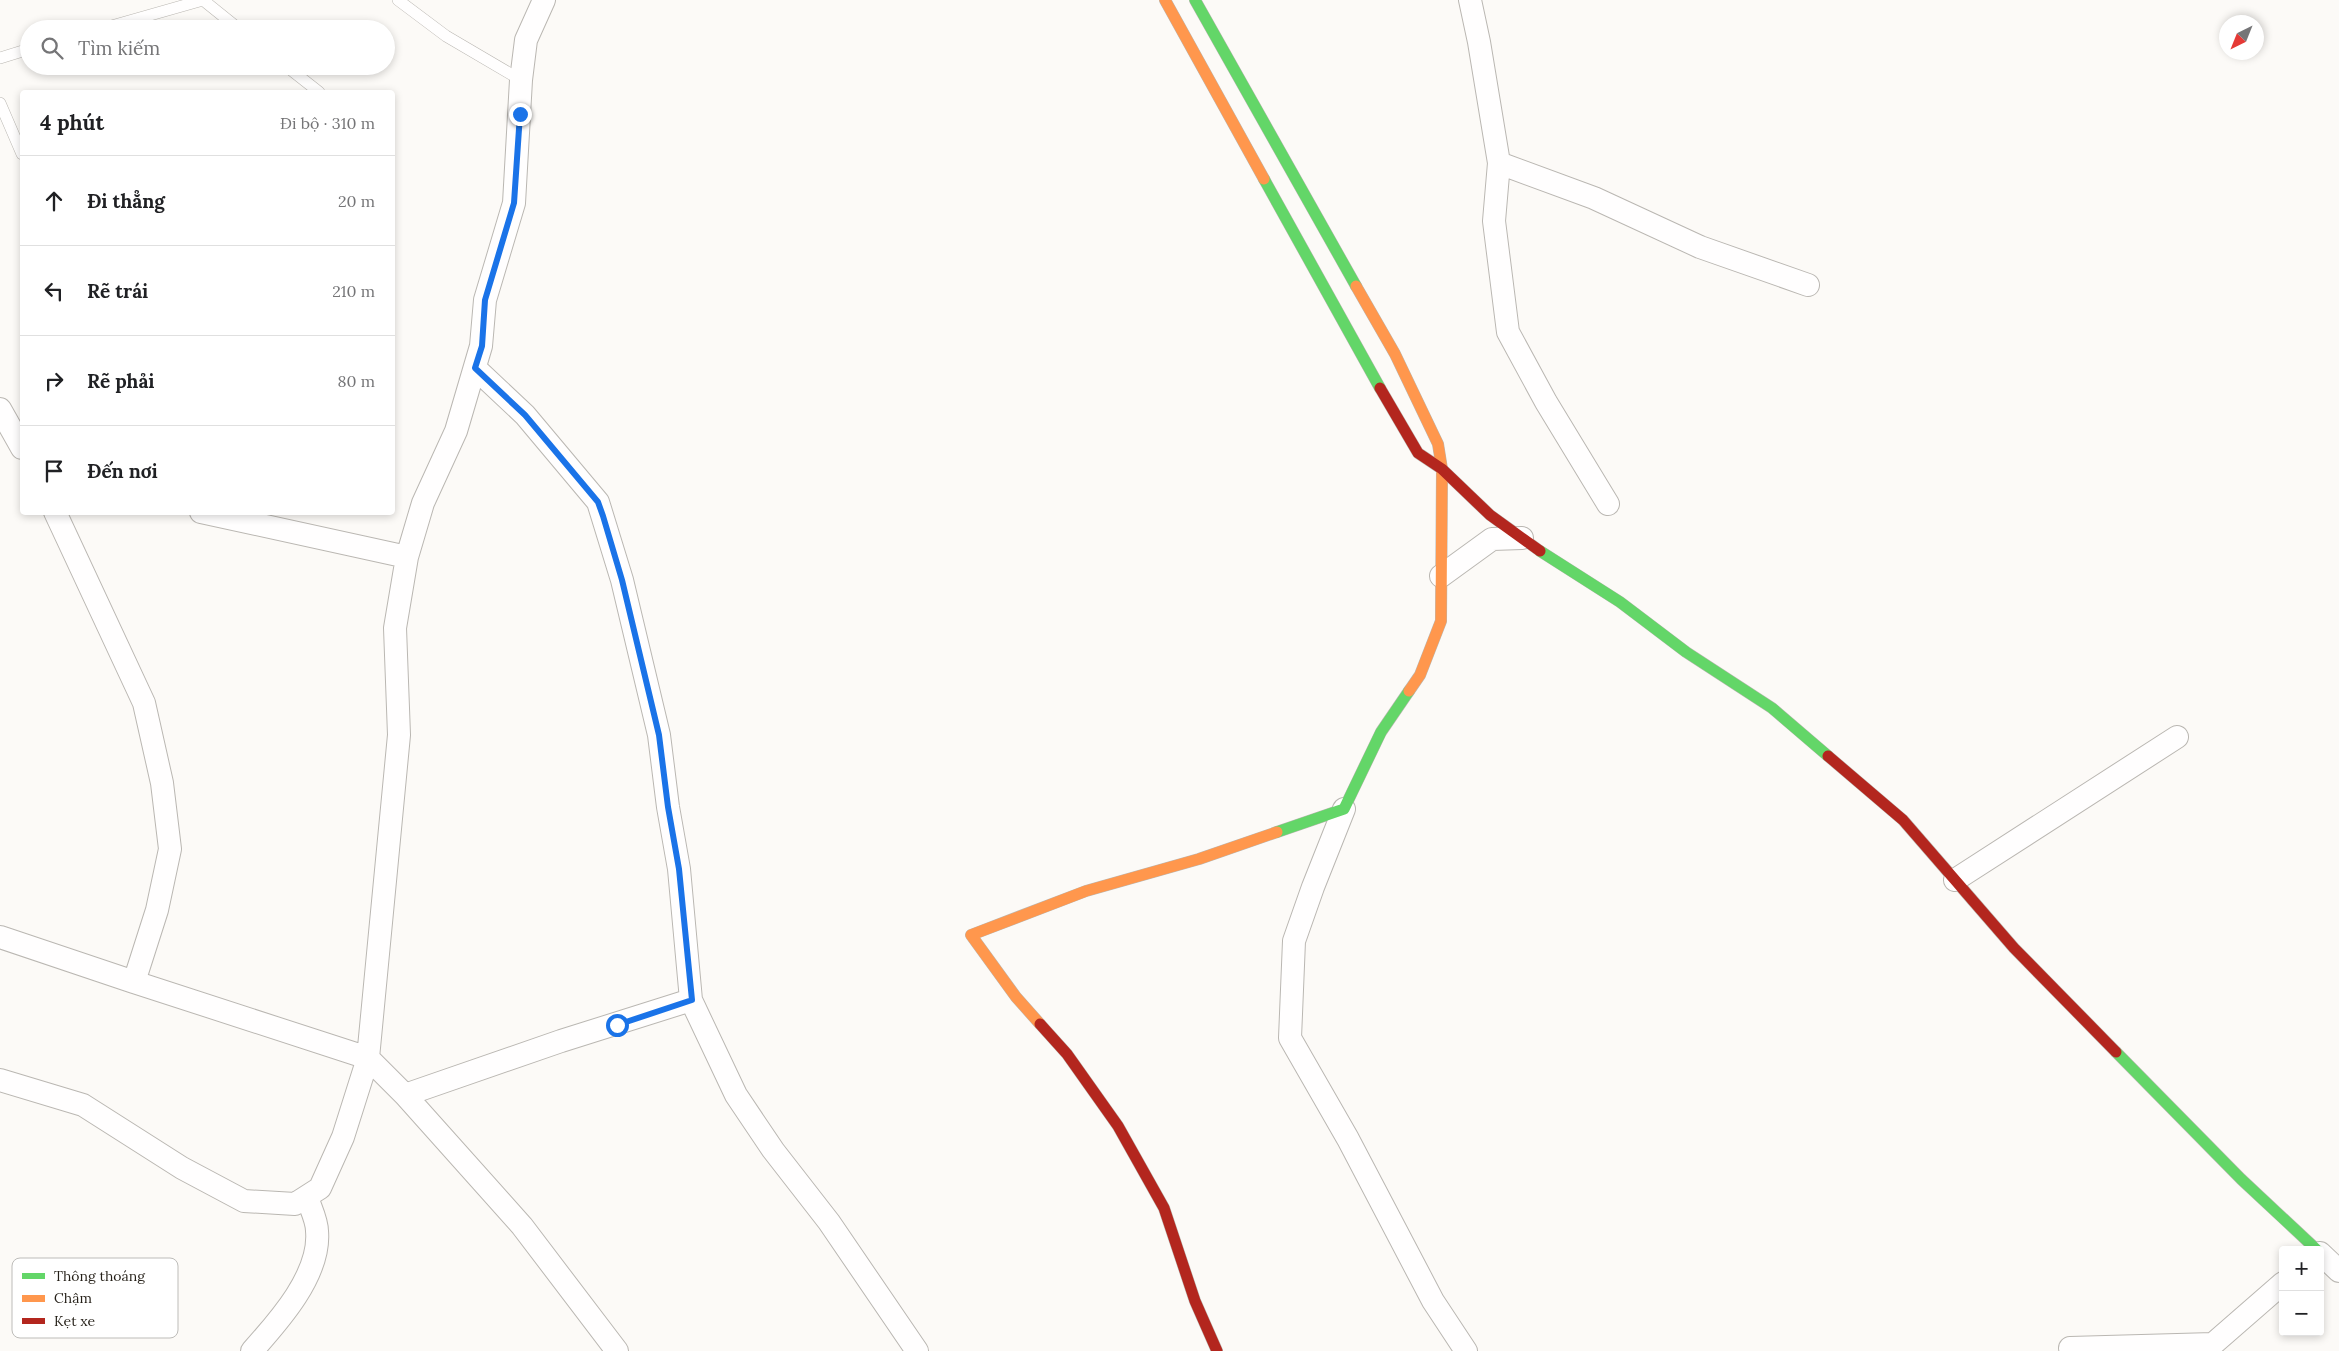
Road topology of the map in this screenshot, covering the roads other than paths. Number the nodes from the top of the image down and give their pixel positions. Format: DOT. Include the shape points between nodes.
graph roads {
  1 [pos="203,0"];
  2 [pos="398,0"];
  3 [pos="544,0"];
  4 [pos="1165,0"];
  5 [pos="1195,0"];
  6 [pos="1470,0"];
  7 [pos="133,20"];
  8 [pos="229,20"];
  9 [pos="20,52"];
  10 [pos="0,58"];
  11 [pos="297,75"];
  12 [pos="521,80"];
  13 [pos="316,90"];
  14 [pos="0,103"];
  15 [pos="20,149"];
  16 [pos="1499,163"];
  17 [pos="1808,284"];
  18 [pos="475,368"];
  19 [pos="0,409"];
  20 [pos="20,444"];
  21 [pos="1442,469"];
  22 [pos="1608,504"];
  23 [pos="56,515"];
  24 [pos="224,515"];
  25 [pos="1522,538"];
  26 [pos="407,557"];
  27 [pos="1441,576"];
  28 [pos="2177,738"];
  29 [pos="1344,809"];
  30 [pos="1955,880"];
  31 [pos="0,937"];
  32 [pos="134,982"];
  33 [pos="692,1000"];
  34 [pos="368,1058"];
  35 [pos="0,1080"];
  36 [pos="405,1094"];
  37 [pos="306,1197"];
  38 [pos="2313,1246"];
  39 [pos="2324,1257"];
  40 [pos="2339,1270"];
  41 [pos="2279,1286"];
  42 [pos="2070,1348"];
  43 [pos="252,1351"];
  44 [pos="617,1351"];
  45 [pos="917,1351"];
  46 [pos="1217,1351"];
  47 [pos="1466,1351"];
  1 -- 7 [label="lane"];
  1 -- 8 [label="lane"];
  2 -- 12 [label="lane" via="446,36"];
  3 -- 12 [label="street" via="526,40"];
  4 -- 21 [label="street" via="1418,453"];
  5 -- 21 [label="street" via="1395,354 1438,444"];
  6 -- 16 [label="street"];
  9 -- 10 [label="lane"];
  11 -- 13 [label="lane"];
  12 -- 18 [label="street" via="514,203 485,300 482,346"];
  14 -- 15 [label="lane"];
  16 -- 17 [label="street" via="1594,198 1700,248"];
  16 -- 22 [label="street" via="1494,221 1508,332"];
  18 -- 26 [label="street" via="456,431 423,503"];
  18 -- 33 [label="street" via="525,415 598,502 622,580 659,735 679,869"];
  19 -- 20 [label="street"];
  21 -- 25 [label="street" via="1490,515"];
  21 -- 27 [label="street"];
  23 -- 32 [label="street" via="144,703 162,783 170,849 157,910"];
  24 -- 26 [label="street"];
  25 -- 27 [label="street" via="1492,539"];
  25 -- 30 [label="street" via="1772,708 1903,820"];
  26 -- 34 [label="street" via="395,628 399,735"];
  27 -- 29 [label="street" via="1441,621 1420,675 1382,732"];
  28 -- 30 [label="street"];
  29 -- 46 [label="street" via="1199,859 1086,891 971,935 1016,997 1067,1054 1118,1126 1164,1208 1195,1300"];
  29 -- 47 [label="street" via="1294,941 1290,1038 1353,1148 1433,1301"];
  30 -- 38 [label="street" via="2014,948 2241,1179"];
  31 -- 32 [label="street"];
  32 -- 34 [label="street"];
  33 -- 36 [label="street"];
  33 -- 45 [label="street" via="736,1096 829,1222"];
  34 -- 36 [label="street"];
  34 -- 37 [label="street" via="343,1137 320,1188"];
  35 -- 37 [label="street" via="83,1105 182,1168 244,1201 295,1204"];
  36 -- 44 [label="street" via="522,1226"];
  37 -- 43 [label="street" via="317,1230 314,1261 279,1322"];
  39 -- 40 [label="street"];
  41 -- 42 [label="street" via="2213,1344"];
}
